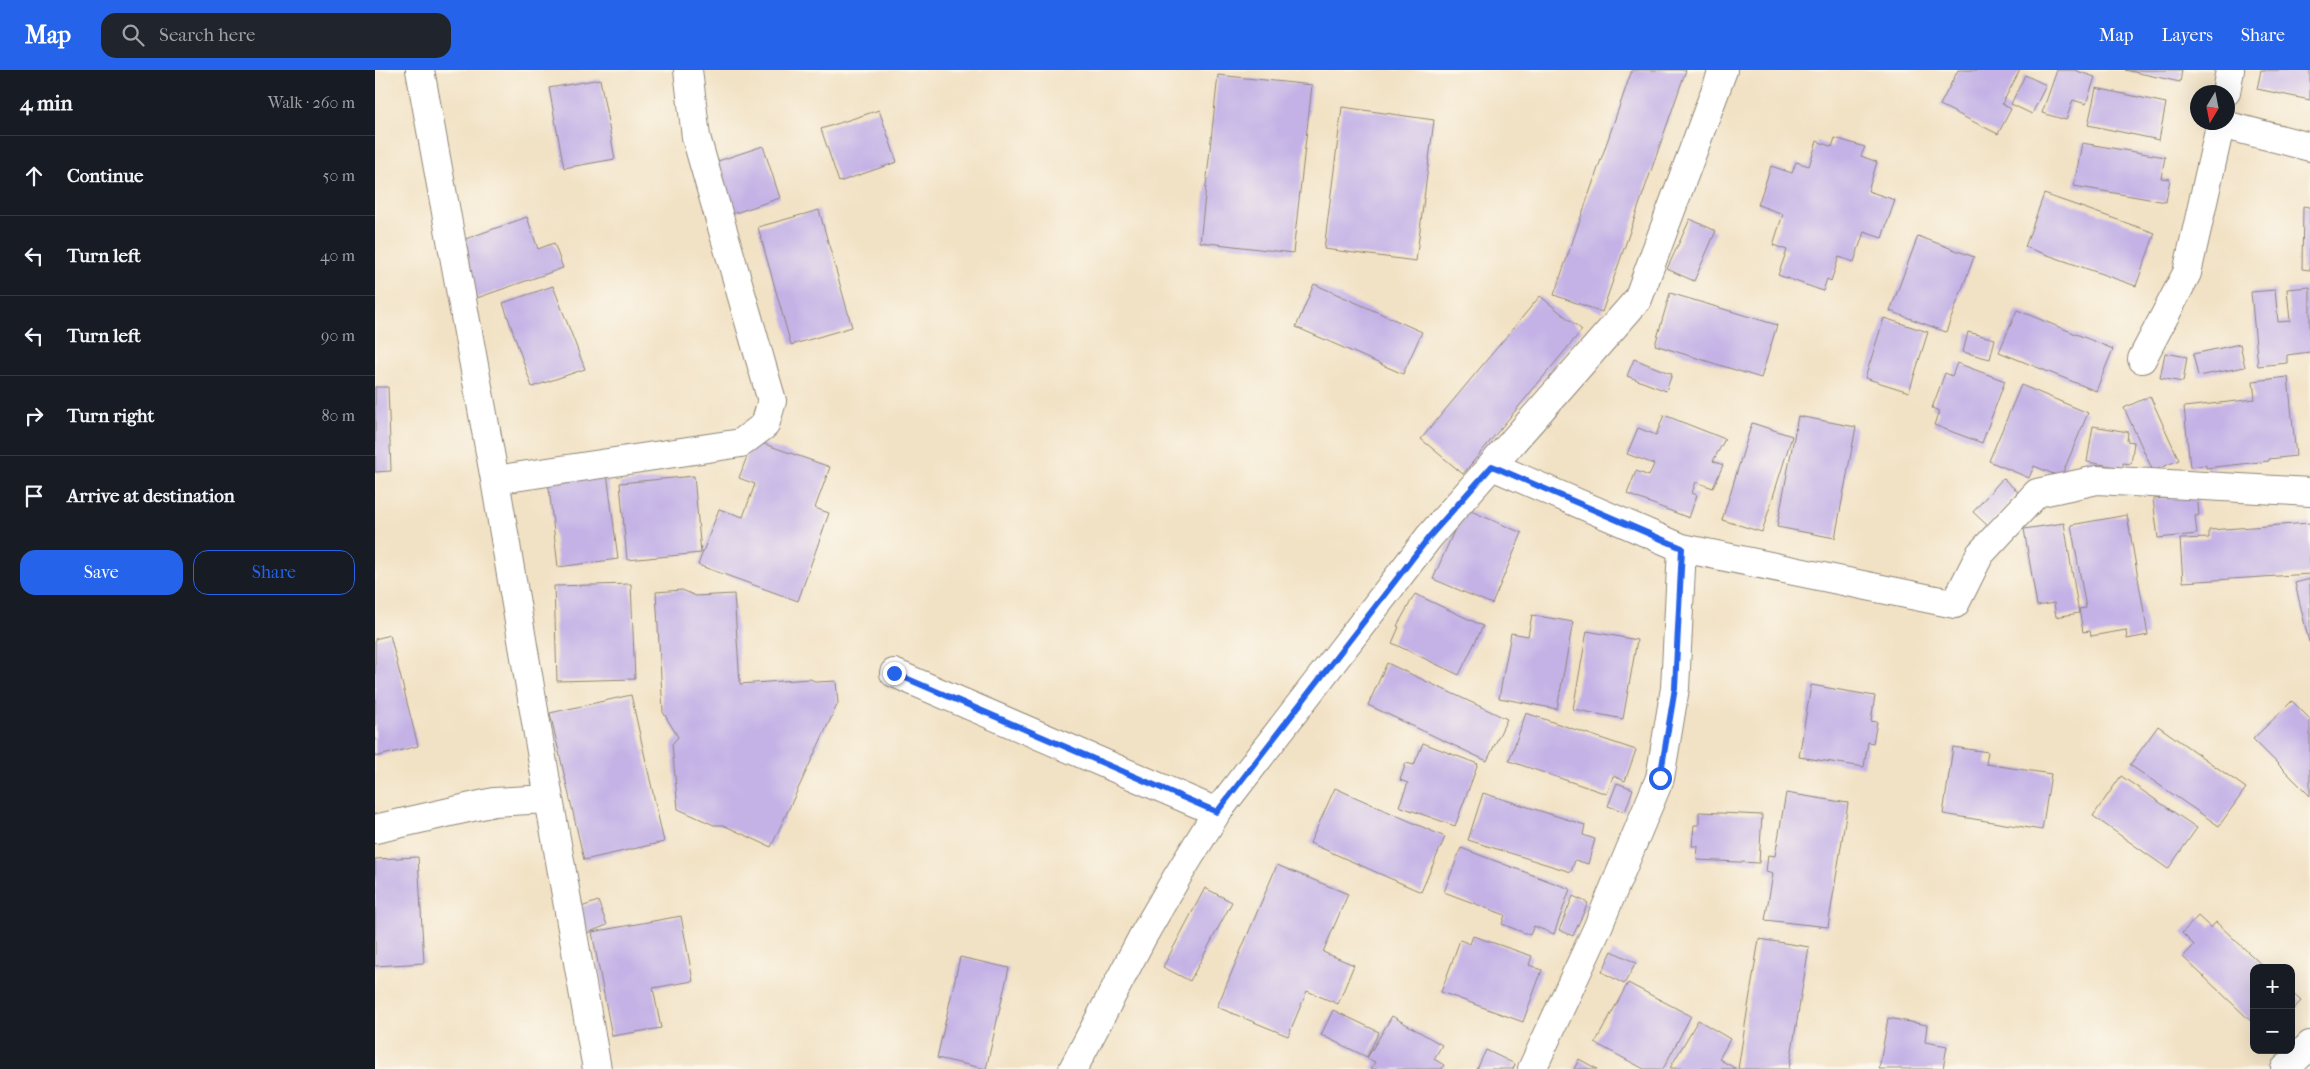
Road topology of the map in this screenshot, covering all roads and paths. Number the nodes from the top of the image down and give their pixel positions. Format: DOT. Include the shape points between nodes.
graph roads {
  1 [pos="420,70"];
  2 [pos="688,70"];
  3 [pos="1723,70"];
  4 [pos="2230,70"];
  5 [pos="2227,85"];
  6 [pos="2235,127"];
  7 [pos="2219,130"];
  8 [pos="2310,147"];
  9 [pos="2142,358"];
  10 [pos="1492,466"];
  11 [pos="495,480"];
  12 [pos="2310,492"];
  13 [pos="1682,548"];
  14 [pos="894,673"];
  15 [pos="549,799"];
  16 [pos="1217,812"];
  17 [pos="375,829"];
  18 [pos="2310,1045"];
  19 [pos="597,1069"];
  20 [pos="1073,1069"];
  21 [pos="1532,1069"];
  22 [pos="2285,1069"];
  1 -- 11 [label="street"];
  2 -- 11 [label="street" via="696,137 772,401 765,425 741,443"];
  3 -- 10 [label="street" via="1638,299"];
  4 -- 5 [label="street"];
  6 -- 8 [label="street"];
  7 -- 9 [label="street" via="2187,273"];
  10 -- 13 [label="street"];
  10 -- 16 [label="street" via="1429,537"];
  11 -- 15 [label="street"];
  12 -- 13 [label="street" via="2097,480 2037,493 1980,554 1955,604"];
  13 -- 21 [label="street" via="1675,688 1660,778 1597,929"];
  14 -- 16 [label="street"];
  15 -- 17 [label="street" via="494,802"];
  15 -- 19 [label="street"];
  16 -- 20 [label="street" via="1153,919"];
  18 -- 22 [label="street"];
}
